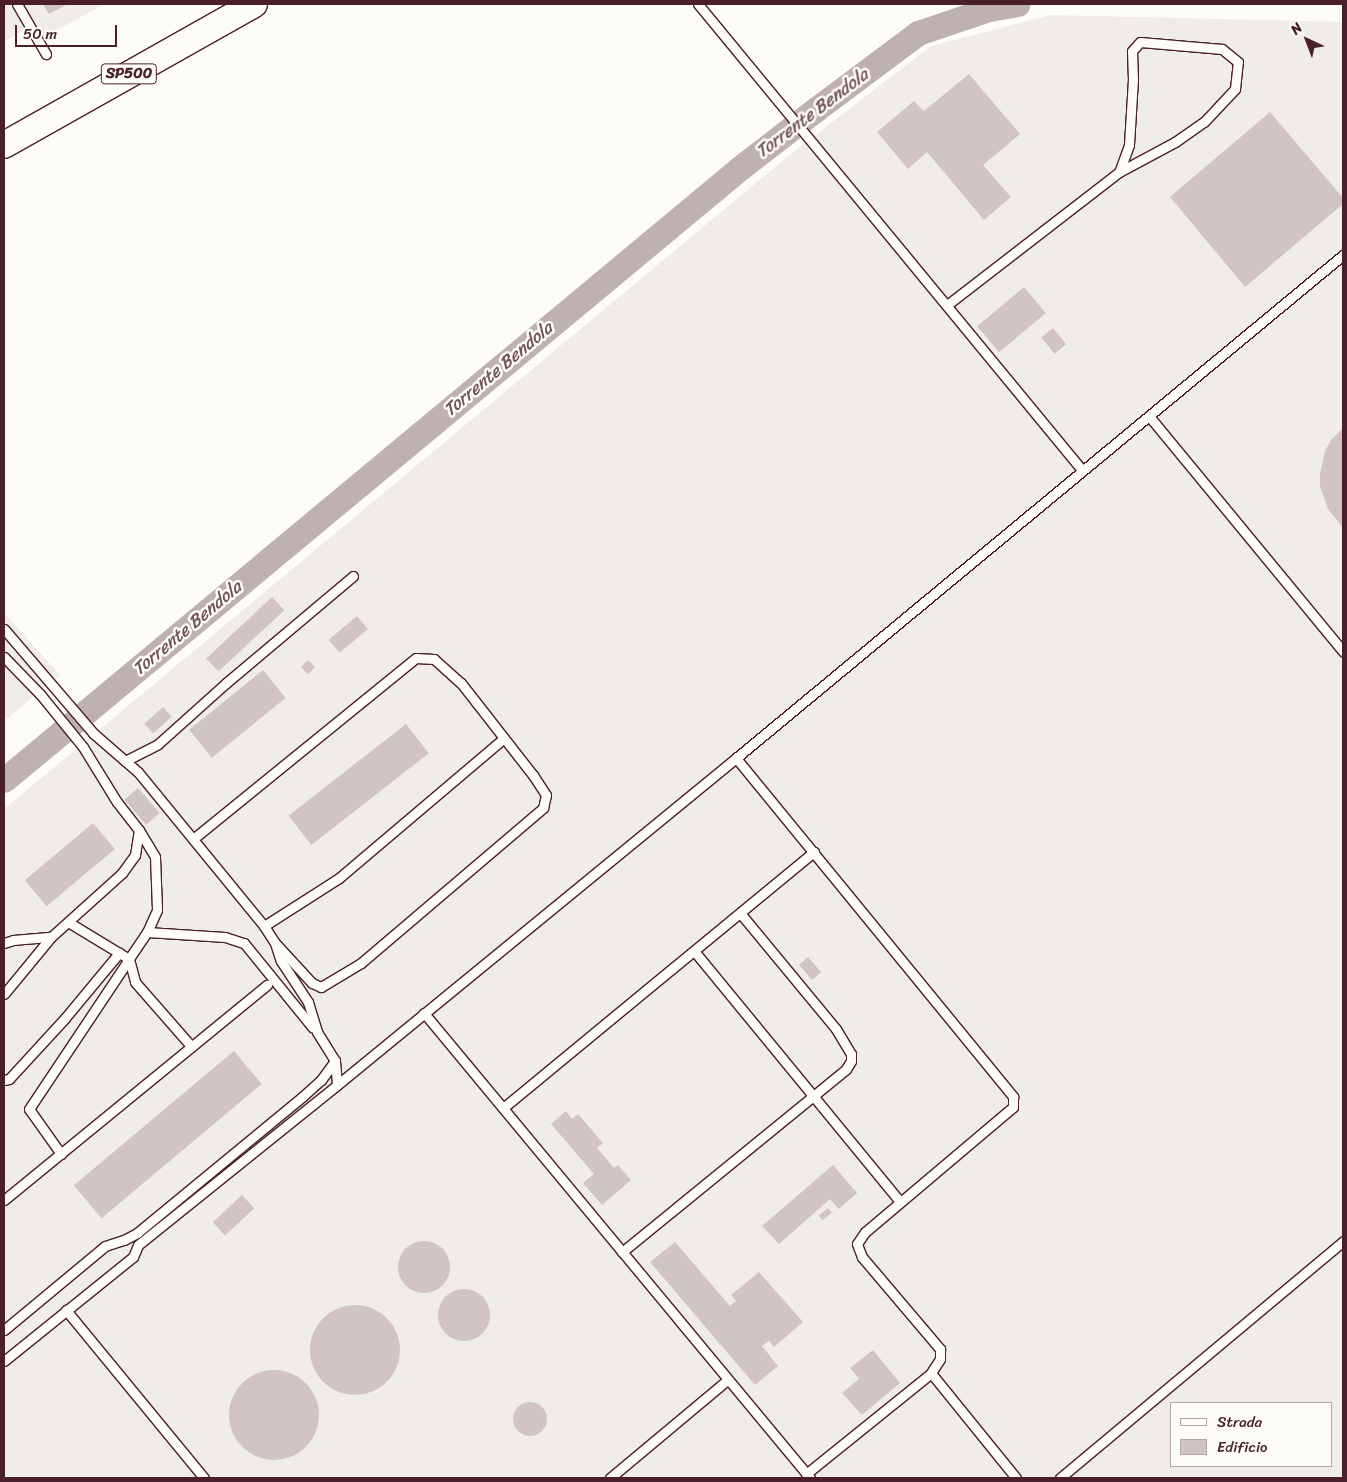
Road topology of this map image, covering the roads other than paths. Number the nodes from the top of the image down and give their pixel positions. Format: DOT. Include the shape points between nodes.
graph roads {
  1 [pos="16,4"];
  2 [pos="254,4"];
  3 [pos="698,4"];
  4 [pos="46,54"];
  5 [pos="4,145"];
  6 [pos="1119,172"];
  7 [pos="1343,255"];
  8 [pos="947,305"];
  9 [pos="1149,416"];
  10 [pos="1082,470"];
  11 [pos="353,576"];
  12 [pos="4,629"];
  13 [pos="1343,651"];
  14 [pos="4,657"];
  15 [pos="504,738"];
  16 [pos="736,758"];
  17 [pos="125,761"];
  18 [pos="139,830"];
  19 [pos="193,839"];
  20 [pos="814,852"];
  21 [pos="741,914"];
  22 [pos="68,922"];
  23 [pos="264,926"];
  24 [pos="147,932"];
  25 [pos="51,937"];
  26 [pos="4,943"];
  27 [pos="275,943"];
  28 [pos="695,952"];
  29 [pos="119,953"];
  30 [pos="129,959"];
  31 [pos="267,985"];
  32 [pos="4,994"];
  33 [pos="424,1013"];
  34 [pos="317,1032"];
  35 [pos="192,1047"];
  36 [pos="334,1061"];
  37 [pos="4,1080"];
  38 [pos="337,1085"];
  39 [pos="813,1097"];
  40 [pos="503,1108"];
  41 [pos="61,1154"];
  42 [pos="4,1200"];
  43 [pos="900,1202"];
  44 [pos="1343,1241"];
  45 [pos="622,1252"];
  46 [pos="66,1310"];
  47 [pos="4,1330"];
  48 [pos="4,1361"];
  49 [pos="931,1374"];
  50 [pos="727,1380"];
  51 [pos="808,1476"];
  52 [pos="204,1478"];
  53 [pos="610,1478"];
  54 [pos="1016,1478"];
  55 [pos="1060,1478"];
  1 -- 4 [label="lane"];
  2 -- 5 [label="main road, SP500"];
  3 -- 8 [label="lane"];
  6 -- 6 [label="lane" via="1204,122 1235,89 1238,62 1222,49 1140,42 1132,51 1129,145"];
  6 -- 8 [label="lane"];
  7 -- 9 [label="lane"];
  8 -- 10 [label="lane"];
  9 -- 10 [label="lane"];
  9 -- 13 [label="lane"];
  10 -- 16 [label="lane"];
  11 -- 17 [label="lane" via="158,744"];
  12 -- 17 [label="lane" via="93,733"];
  14 -- 18 [label="lane" via="40,694 83,747 117,802"];
  15 -- 19 [label="lane" via="461,683 434,659 416,658"];
  15 -- 23 [label="lane" via="339,878"];
  15 -- 27 [label="lane" via="546,795 543,808 361,963 321,987 312,983"];
  16 -- 20 [label="lane"];
  16 -- 33 [label="lane"];
  17 -- 19 [label="lane" via="138,772"];
  18 -- 22 [label="lane" via="135,855 122,873"];
  18 -- 24 [label="lane" via="154,856 157,910"];
  19 -- 23 [label="lane"];
  20 -- 21 [label="lane"];
  20 -- 43 [label="lane" via="1013,1097 1013,1107"];
  21 -- 28 [label="lane"];
  21 -- 39 [label="lane" via="836,1029 851,1054 846,1070"];
  22 -- 25 [label="lane"];
  22 -- 29 [label="lane"];
  23 -- 27 [label="lane"];
  24 -- 30 [label="lane"];
  24 -- 34 [label="lane" via="225,937 244,943"];
  25 -- 26 [label="lane"];
  25 -- 32 [label="lane"];
  27 -- 34 [label="lane" via="281,961 308,1002"];
  28 -- 39 [label="lane"];
  28 -- 40 [label="lane"];
  29 -- 30 [label="lane"];
  29 -- 37 [label="lane" via="10,1079"];
  30 -- 35 [label="lane" via="135,982"];
  30 -- 41 [label="lane" via="28,1109"];
  31 -- 35 [label="lane"];
  33 -- 38 [label="lane"];
  33 -- 40 [label="lane"];
  34 -- 36 [label="lane"];
  35 -- 41 [label="lane"];
  36 -- 38 [label="lane"];
  36 -- 47 [label="lane" via="321,1080 302,1097 137,1233 106,1246"];
  38 -- 46 [label="lane" via="138,1244 133,1256"];
  39 -- 43 [label="lane"];
  39 -- 45 [label="lane"];
  40 -- 45 [label="lane"];
  41 -- 42 [label="lane"];
  43 -- 49 [label="lane" via="865,1232 857,1244 862,1257 940,1349 940,1359"];
  44 -- 55 [label="lane"];
  45 -- 50 [label="lane"];
  46 -- 48 [label="lane"];
  46 -- 52 [label="lane"];
  49 -- 51 [label="lane"];
  49 -- 54 [label="lane"];
  50 -- 51 [label="lane"];
  50 -- 53 [label="lane"];
}
